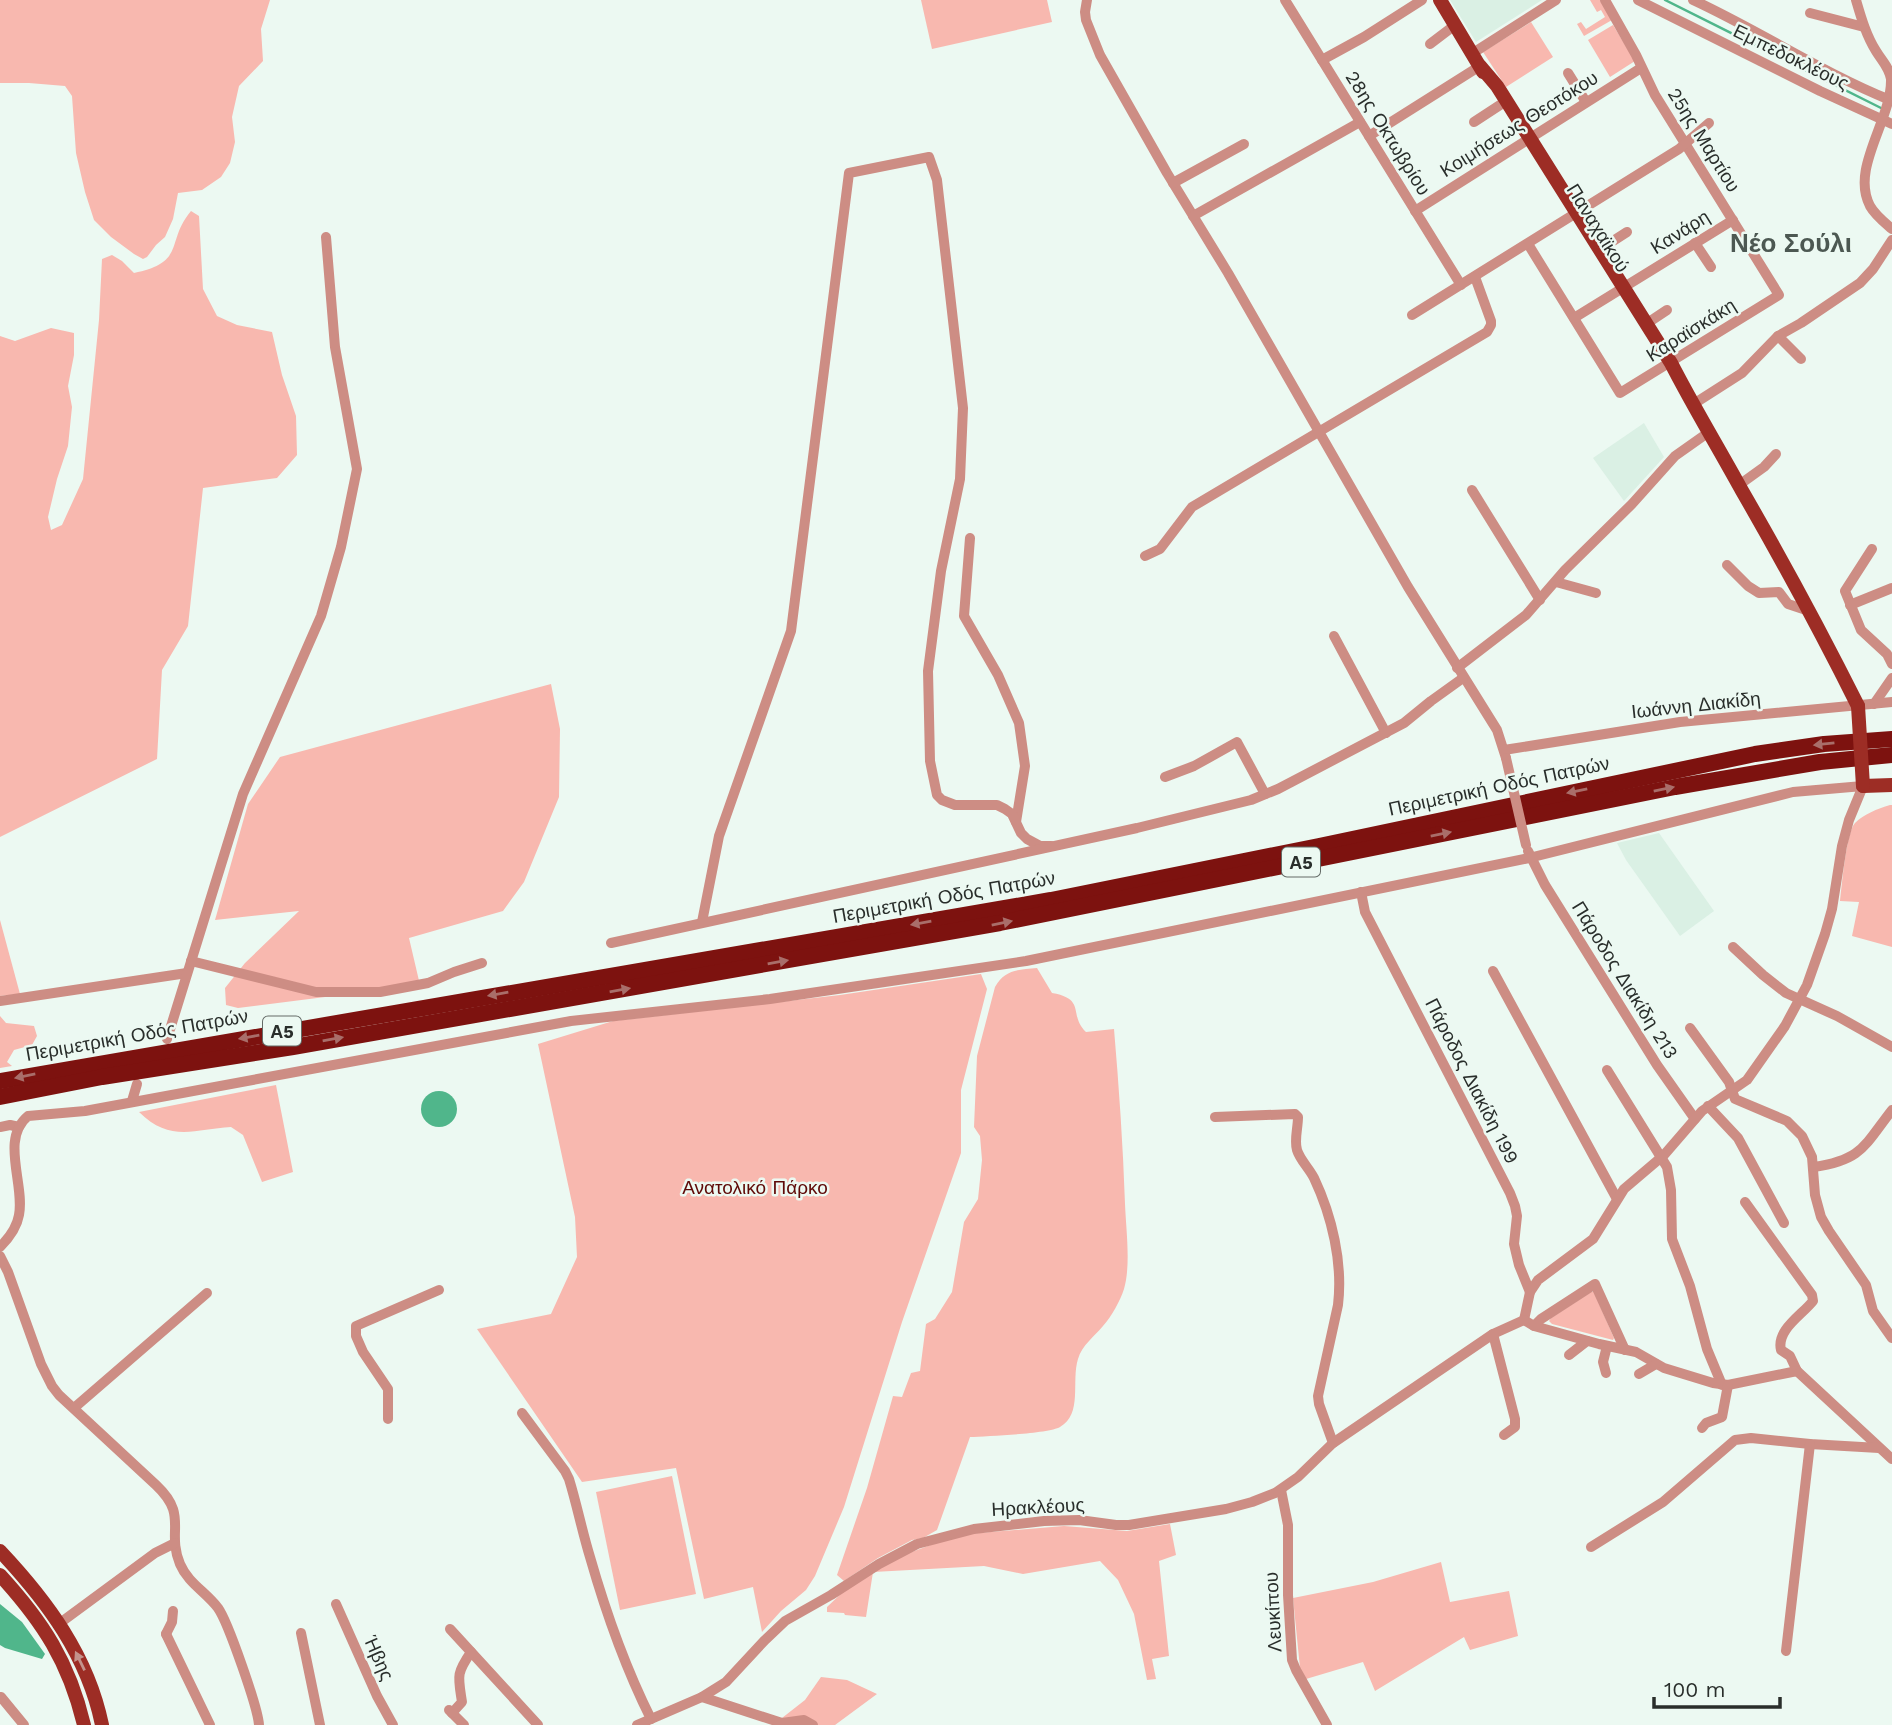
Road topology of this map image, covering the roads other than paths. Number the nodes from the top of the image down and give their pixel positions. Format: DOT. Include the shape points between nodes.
graph roads {
  1 [pos="1087,0"];
  2 [pos="1284,0"];
  3 [pos="1422,0"];
  4 [pos="1440,0"];
  5 [pos="1556,0"];
  6 [pos="1605,0"];
  7 [pos="1638,0"];
  8 [pos="1856,0"];
  9 [pos="1696,1"];
  10 [pos="1810,13"];
  11 [pos="1455,25"];
  12 [pos="1864,27"];
  13 [pos="1430,44"];
  14 [pos="1476,59"];
  15 [pos="1322,60"];
  16 [pos="1642,68"];
  17 [pos="1568,73"];
  18 [pos="1586,102"];
  19 [pos="1889,103"];
  20 [pos="1500,105"];
  21 [pos="1360,121"];
  22 [pos="1474,122"];
  23 [pos="1888,122"];
  24 [pos="1709,123"];
  25 [pos="1369,136"];
  26 [pos="1526,141"];
  27 [pos="1244,144"];
  28 [pos="1685,145"];
  29 [pos="1173,183"];
  30 [pos="1415,211"];
  31 [pos="1573,215"];
  32 [pos="1193,216"];
  33 [pos="1732,220"];
  34 [pos="1892,229"];
  35 [pos="1627,232"];
  36 [pos="326,237"];
  37 [pos="1892,240"];
  38 [pos="1695,243"];
  39 [pos="1528,244"];
  40 [pos="1600,250"];
  41 [pos="1711,267"];
  42 [pos="1475,277"];
  43 [pos="1461,285"];
  44 [pos="1619,290"];
  45 [pos="1779,295"];
  46 [pos="1667,310"];
  47 [pos="1412,315"];
  48 [pos="1574,318"];
  49 [pos="1646,324"];
  50 [pos="1778,335"];
  51 [pos="1801,359"];
  52 [pos="1667,365"];
  53 [pos="1692,405"];
  54 [pos="1319,432"];
  55 [pos="1709,432"];
  56 [pos="1776,454"];
  57 [pos="1739,485"];
  58 [pos="1472,490"];
  59 [pos="970,538"];
  60 [pos="1872,549"];
  61 [pos="1145,556"];
  62 [pos="1727,565"];
  63 [pos="1556,582"];
  64 [pos="1892,588"];
  65 [pos="1597,593"];
  66 [pos="1540,600"];
  67 [pos="1850,605"];
  68 [pos="1809,611"];
  69 [pos="1334,636"];
  70 [pos="1892,664"];
  71 [pos="1460,673"];
  72 [pos="1892,678"];
  73 [pos="1892,702"];
  74 [pos="1874,704"];
  75 [pos="1858,706"];
  76 [pos="1387,733"];
  77 [pos="1892,739"];
  78 [pos="1505,754"];
  79 [pos="1892,755"];
  80 [pos="1165,777"];
  81 [pos="1892,785"];
  82 [pos="1863,786"];
  83 [pos="1265,794"];
  84 [pos="1016,822"];
  85 [pos="1051,846"];
  86 [pos="1529,858"];
  87 [pos="1361,891"];
  88 [pos="702,922"];
  89 [pos="611,943"];
  90 [pos="1733,947"];
  91 [pos="191,961"];
  92 [pos="482,963"];
  93 [pos="1493,971"];
  94 [pos="187,973"];
  95 [pos="1800,1000"];
  96 [pos="0,1001"];
  97 [pos="1690,1028"];
  98 [pos="167,1039"];
  99 [pos="293,1047"];
  100 [pos="1892,1047"];
  101 [pos="1607,1070"];
  102 [pos="0,1081"];
  103 [pos="137,1084"];
  104 [pos="1732,1090"];
  105 [pos="0,1097"];
  106 [pos="132,1101"];
  107 [pos="0,1107"];
  108 [pos="1708,1107"];
  109 [pos="1892,1111"];
  110 [pos="1215,1117"];
  111 [pos="1695,1119"];
  112 [pos="0,1127"];
  113 [pos="19,1127"];
  114 [pos="1661,1158"];
  115 [pos="1814,1167"];
  116 [pos="1617,1199"];
  117 [pos="1745,1202"];
  118 [pos="1784,1223"];
  119 [pos="0,1247"];
  120 [pos="0,1256"];
  121 [pos="439,1290"];
  122 [pos="1531,1292"];
  123 [pos="207,1293"];
  124 [pos="1524,1320"];
  125 [pos="1534,1326"];
  126 [pos="1493,1334"];
  127 [pos="1892,1338"];
  128 [pos="1587,1341"];
  129 [pos="1607,1346"];
  130 [pos="1625,1350"];
  131 [pos="1569,1355"];
  132 [pos="1656,1364"];
  133 [pos="1797,1371"];
  134 [pos="1606,1373"];
  135 [pos="1639,1374"];
  136 [pos="1725,1385"];
  137 [pos="74,1408"];
  138 [pos="522,1413"];
  139 [pos="388,1419"];
  140 [pos="1702,1428"];
  141 [pos="1504,1435"];
  142 [pos="1334,1443"];
  143 [pos="1810,1444"];
  144 [pos="1879,1448"];
  145 [pos="1892,1459"];
  146 [pos="1281,1490"];
  147 [pos="175,1543"];
  148 [pos="1591,1547"];
  149 [pos="0,1551"];
  150 [pos="0,1575"];
  151 [pos="336,1604"];
  152 [pos="173,1611"];
  153 [pos="60,1623"];
  154 [pos="450,1629"];
  155 [pos="301,1633"];
  156 [pos="152,1634"];
  157 [pos="166,1634"];
  158 [pos="1786,1651"];
  159 [pos="471,1652"];
  160 [pos="1,1697"];
  161 [pos="702,1697"];
  162 [pos="651,1719"];
  163 [pos="24,1725"];
  164 [pos="84,1725"];
  165 [pos="102,1725"];
  166 [pos="210,1725"];
  167 [pos="259,1725"];
  168 [pos="320,1725"];
  169 [pos="393,1725"];
  170 [pos="464,1725"];
  171 [pos="538,1725"];
  172 [pos="637,1725"];
  173 [pos="813,1725"];
  174 [pos="1327,1725"];
  1 -- 29 [label="street, Πάροδος Διακίδη 213" via="1084,12 1097,49"];
  2 -- 15 [label="street, 28ης Οκτωβρίου"];
  3 -- 15 [label="street"];
  4 -- 11 [label="main road, Παναχαϊκού"];
  5 -- 14 [label="street"];
  6 -- 16 [label="street, 25ης Μαρτίου"];
  7 -- 23 [label="street, Εμπεδοκλέους"];
  8 -- 12 [label="street"];
  9 -- 19 [label="street"];
  10 -- 12 [label="street"];
  11 -- 13 [label="street"];
  11 -- 14 [label="main road, Παναχαϊκού"];
  12 -- 19 [label="street" via="1891,79"];
  14 -- 20 [label="main road, Παναχαϊκού"];
  14 -- 25 [label="street"];
  14 -- 26 [label="main road, Παναχαϊκού" via="1497,86"];
  15 -- 21 [label="street, 28ης Οκτωβρίου"];
  16 -- 18 [label="street, Κοιμήσεως Θεοτόκου"];
  16 -- 28 [label="street, 25ης Μαρτίου"];
  17 -- 18 [label="street"];
  18 -- 26 [label="street, Κοιμήσεως Θεοτόκου"];
  19 -- 23 [label="street"];
  20 -- 22 [label="street"];
  20 -- 26 [label="main road, Παναχαϊκού"];
  21 -- 25 [label="street, 28ης Οκτωβρίου"];
  21 -- 32 [label="street"];
  23 -- 34 [label="street" via="1868,164 1864,191 1877,216"];
  24 -- 28 [label="street"];
  25 -- 30 [label="street, 28ης Οκτωβρίου"];
  26 -- 30 [label="street, Κοιμήσεως Θεοτόκου"];
  26 -- 31 [label="main road, Παναχαϊκού"];
  27 -- 29 [label="street"];
  28 -- 31 [label="street"];
  28 -- 33 [label="street, 25ης Μαρτίου"];
  29 -- 32 [label="street, Πάροδος Διακίδη 213"];
  30 -- 43 [label="street, 28ης Οκτωβρίου"];
  31 -- 39 [label="street"];
  31 -- 40 [label="main road, Παναχαϊκού"];
  31 -- 44 [label="main road, Παναχαϊκού"];
  32 -- 54 [label="street, Πάροδος Διακίδη 213"];
  33 -- 38 [label="street, Κανάρη"];
  33 -- 45 [label="street, 25ης Μαρτίου"];
  35 -- 40 [label="street"];
  36 -- 91 [label="street" via="335,347 357,469 321,615 243,794"];
  37 -- 50 [label="street" via="1863,280"];
  38 -- 41 [label="street"];
  38 -- 44 [label="street, Κανάρη"];
  39 -- 42 [label="street"];
  39 -- 48 [label="street"];
  40 -- 44 [label="main road, Παναχαϊκού"];
  42 -- 43 [label="street"];
  42 -- 54 [label="street" via="1491,321 1488,332"];
  43 -- 47 [label="street"];
  44 -- 48 [label="street, Κανάρη"];
  44 -- 49 [label="main road, Παναχαϊκού"];
  44 -- 52 [label="main road, Παναχαϊκού"];
  45 -- 52 [label="street, Καραϊσκάκη"];
  46 -- 49 [label="street"];
  48 -- 52 [label="street, Καραϊσκάκη" via="1620,393"];
  49 -- 52 [label="main road, Παναχαϊκού"];
  50 -- 51 [label="street"];
  50 -- 53 [label="street" via="1742,373"];
  52 -- 53 [label="main road, Παναχαϊκού"];
  53 -- 55 [label="main road, Παναχαϊκού"];
  54 -- 61 [label="street" via="1192,507 1160,550"];
  54 -- 71 [label="street, Πάροδος Διακίδη 213"];
  55 -- 57 [label="main road, Παναχαϊκού"];
  55 -- 63 [label="street" via="1675,456"];
  56 -- 57 [label="street"];
  57 -- 68 [label="main road, Παναχαϊκού"];
  58 -- 66 [label="street"];
  59 -- 84 [label="street" via="964,616 1019,723 1025,766"];
  60 -- 67 [label="street" via="1845,591"];
  62 -- 68 [label="street" via="1759,593 1779,592 1788,604"];
  63 -- 65 [label="street"];
  63 -- 66 [label="street"];
  64 -- 67 [label="street"];
  66 -- 71 [label="street"];
  67 -- 70 [label="street" via="1861,630"];
  68 -- 75 [label="main road, Παναχαϊκού"];
  69 -- 76 [label="street"];
  71 -- 76 [label="street" via="1409,720"];
  71 -- 78 [label="street, Πάροδος Διακίδη 213" via="1497,730"];
  72 -- 74 [label="street"];
  73 -- 74 [label="street, Ιωάννη Διακίδη"];
  74 -- 75 [label="street, Ιωάννη Διακίδη"];
  75 -- 78 [label="street, Ιωάννη Διακίδη" via="1680,722"];
  75 -- 82 [label="main road, bridge"];
  76 -- 83 [label="street"];
  77 -- 102 [label="highway, Περιμετρική Οδός Πατρών / Α5, one-way" via="1755,754 1051,900"];
  78 -- 86 [label="street, Πάροδος Διακίδη 213, bridge"];
  99 -- 79 [label="highway, Περιμετρική Οδός Πατρών / Α5, one-way" via="1000,923 1675,787 1820,762"];
  80 -- 83 [label="street" via="1237,742"];
  81 -- 82 [label="main road"];
  82 -- 86 [label="street" via="1793,792"];
  82 -- 95 [label="street" via="1842,846 1832,909"];
  83 -- 85 [label="street"];
  84 -- 85 [label="street" via="1031,843"];
  84 -- 88 [label="street" via="997,805 955,805 942,800 930,761 928,671 960,479 963,408 937,180 929,157 849,173 790,631 719,836"];
  85 -- 88 [label="street"];
  86 -- 87 [label="street"];
  86 -- 111 [label="street, Πάροδος Διακίδη 213"];
  87 -- 106 [label="street" via="1026,961 770,999 571,1021"];
  87 -- 122 [label="street, Πάροδος Διακίδη 199" via="1365,912 1510,1193 1517,1216 1515,1251"];
  88 -- 89 [label="street"];
  90 -- 95 [label="street" via="1773,984"];
  91 -- 92 [label="street" via="316,992 392,990 428,983"];
  91 -- 94 [label="street"];
  93 -- 116 [label="street"];
  94 -- 96 [label="street"];
  94 -- 98 [label="street"];
  95 -- 100 [label="street"];
  95 -- 104 [label="street" via="1755,1070"];
  97 -- 104 [label="street"];
  99 -- 105 [label="highway, Περιμετρική Οδός Πατρών / Α5"];
  99 -- 107 [label="highway"];
  101 -- 114 [label="street"];
  103 -- 106 [label="street"];
  104 -- 108 [label="street"];
  104 -- 115 [label="street" via="1737,1101 1792,1125 1809,1148"];
  106 -- 113 [label="street" via="28,1115"];
  108 -- 111 [label="street"];
  108 -- 118 [label="street" via="1738,1138"];
  109 -- 115 [label="street" via="1854,1156"];
  110 -- 142 [label="street" via="1298,1117 1296,1149 1321,1195 1339,1263 1338,1305 1318,1396"];
  111 -- 114 [label="street"];
  112 -- 113 [label="street"];
  113 -- 119 [label="street" via="13,1146 19,1216"];
  114 -- 116 [label="street"];
  114 -- 136 [label="street" via="1671,1183 1674,1245 1707,1349"];
  115 -- 127 [label="street" via="1815,1195 1823,1222 1866,1285 1873,1311"];
  116 -- 122 [label="street" via="1593,1239 1542,1276"];
  117 -- 133 [label="street" via="1812,1296 1780,1342"];
  120 -- 137 [label="street" via="49,1382"];
  121 -- 139 [label="street" via="356,1326 363,1352 387,1390"];
  122 -- 124 [label="street"];
  123 -- 137 [label="street"];
  124 -- 125 [label="street"];
  124 -- 126 [label="street, Ηρακλέους"];
  125 -- 128 [label="street"];
  125 -- 130 [label="street" via="1595,1284"];
  126 -- 141 [label="street" via="1515,1419 1515,1427"];
  126 -- 142 [label="street, Ηρακλέους"];
  128 -- 129 [label="street"];
  128 -- 131 [label="street"];
  129 -- 130 [label="street"];
  129 -- 134 [label="street"];
  130 -- 132 [label="street"];
  132 -- 135 [label="street"];
  132 -- 136 [label="street"];
  133 -- 136 [label="street"];
  133 -- 144 [label="street"];
  136 -- 140 [label="street" via="1723,1417"];
  137 -- 147 [label="street" via="167,1495 175,1511"];
  138 -- 162 [label="street" via="569,1479 613,1630"];
  142 -- 146 [label="street, Ηρακλέους"];
  143 -- 144 [label="street"];
  143 -- 148 [label="street" via="1735,1440 1663,1502"];
  143 -- 158 [label="street"];
  144 -- 145 [label="street"];
  146 -- 161 [label="street, Ηρακλέους" via="1240,1506 1129,1525 1052,1521 974,1529 917,1544 785,1621 726,1682"];
  146 -- 174 [label="street, Λευκίπου" via="1288,1525 1292,1660"];
  147 -- 153 [label="street"];
  147 -- 167 [label="street" via="185,1574 223,1617"];
  149 -- 153 [label="main road"];
  150 -- 164 [label="main road" via="49,1636 78,1698"];
  151 -- 169 [label="street, Ήβης"];
  152 -- 157 [label="street"];
  165 -- 153 [label="main road, one-way" via="89,1678"];
  154 -- 159 [label="street"];
  155 -- 168 [label="street"];
  156 -- 157 [label="street"];
  157 -- 166 [label="street"];
  159 -- 170 [label="street" via="458,1677 462,1702 451,1711"];
  159 -- 171 [label="street"];
  160 -- 163 [label="street"];
  161 -- 162 [label="street, Ηρακλέους"];
  161 -- 173 [label="street" via="782,1723 804,1720"];
  162 -- 172 [label="street, Ηρακλέους"];
}
